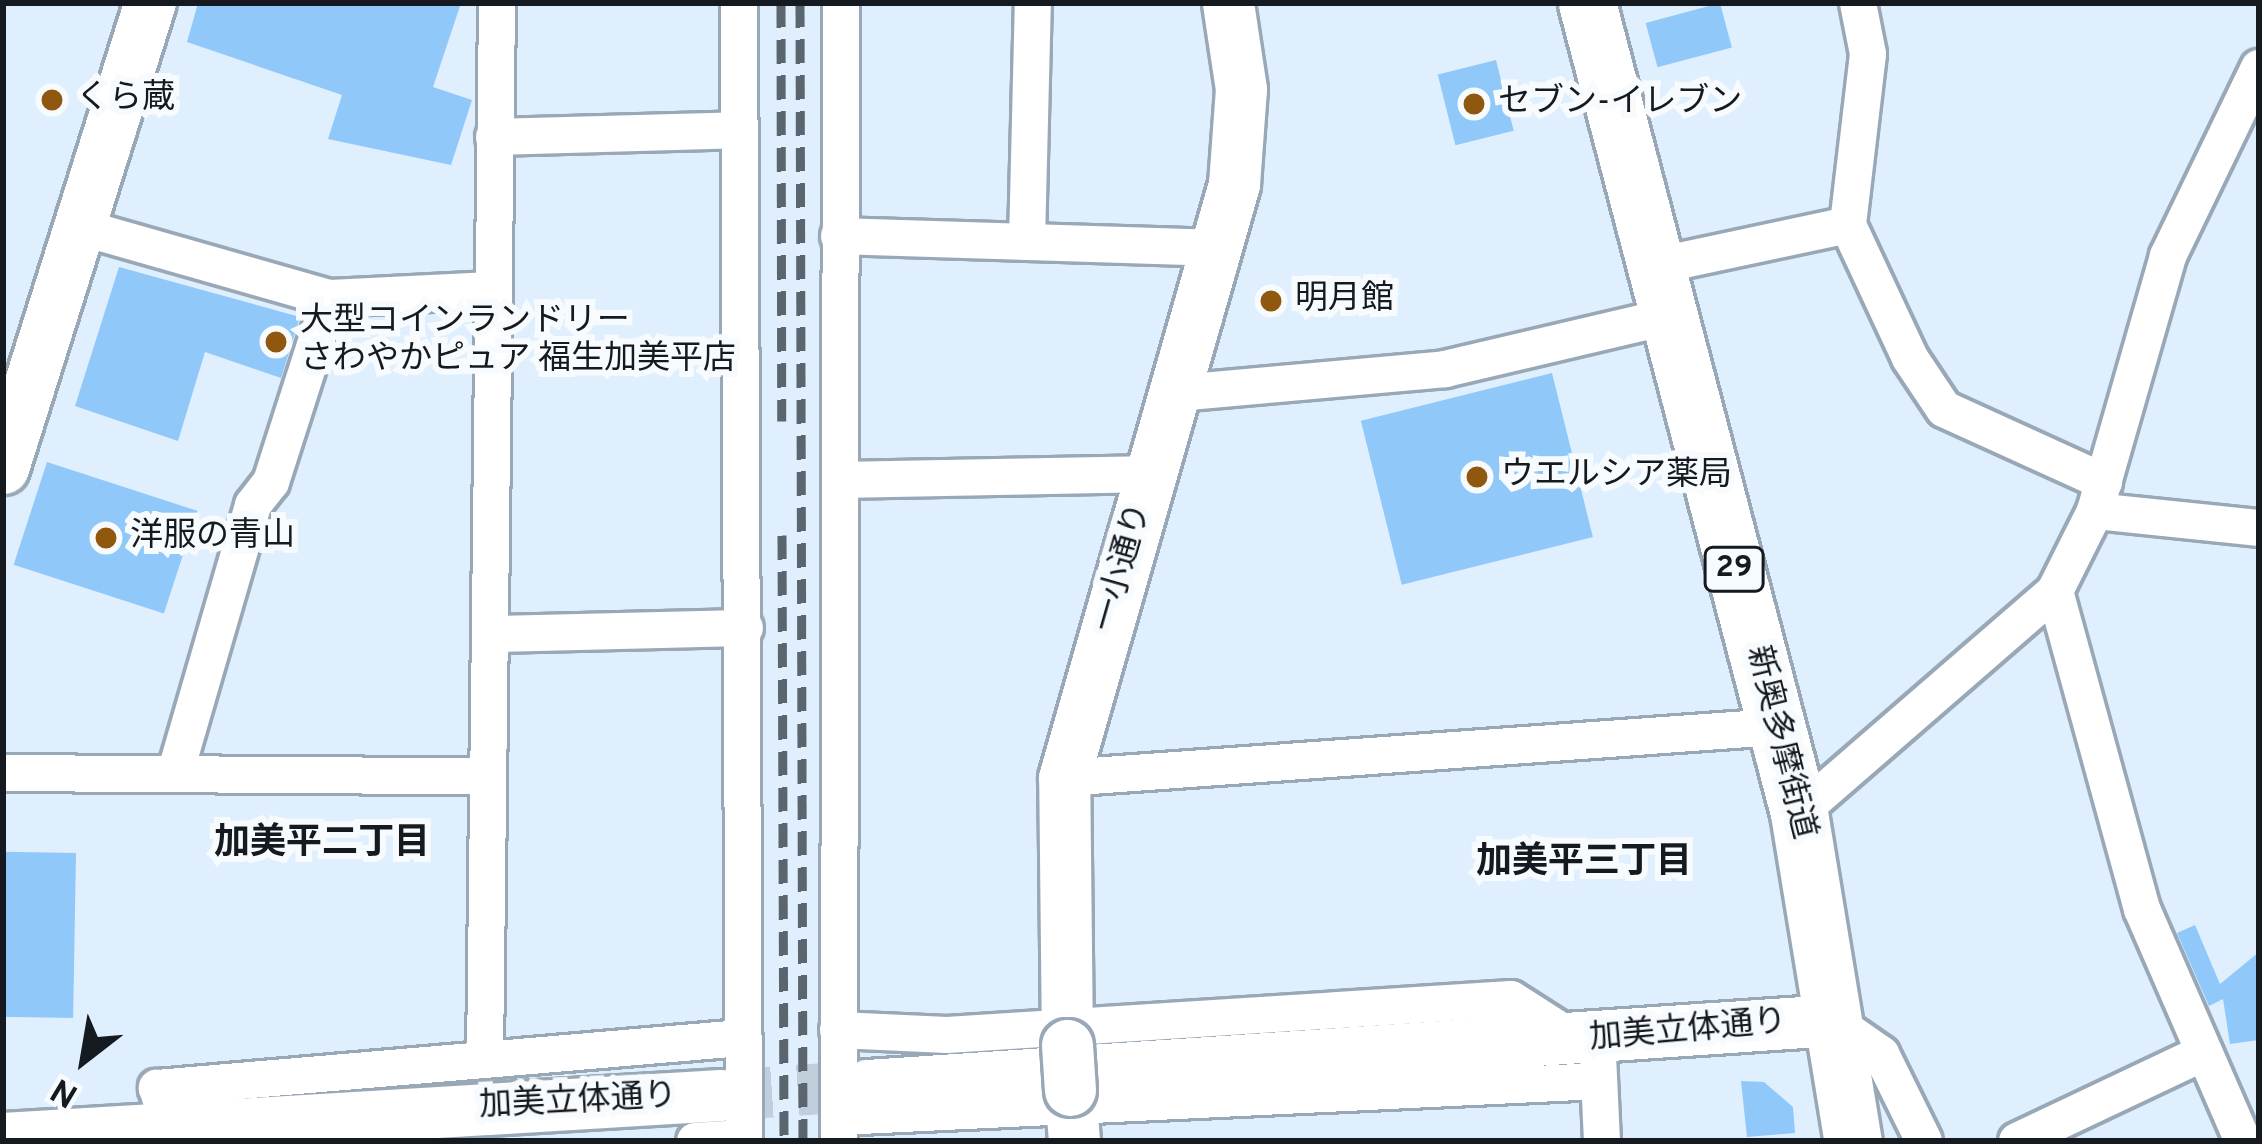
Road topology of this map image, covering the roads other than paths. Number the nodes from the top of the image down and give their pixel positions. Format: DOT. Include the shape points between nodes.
graph roads {
  1 [pos="150,3"];
  2 [pos="497,3"];
  3 [pos="739,3"];
  4 [pos="841,3"];
  5 [pos="1033,3"];
  6 [pos="1228,3"];
  7 [pos="1587,3"];
  8 [pos="1858,3"];
  9 [pos="2259,68"];
  10 [pos="738,130"];
  11 [pos="494,137"];
  12 [pos="1848,225"];
  13 [pos="80,226"];
  14 [pos="839,236"];
  15 [pos="1027,242"];
  16 [pos="1218,248"];
  17 [pos="492,290"];
  18 [pos="1659,292"];
  19 [pos="330,298"];
  20 [pos="1178,393"];
  21 [pos="3,468"];
  22 [pos="1150,474"];
  23 [pos="844,480"];
  24 [pos="2099,497"];
  25 [pos="2259,528"];
  26 [pos="2055,591"];
  27 [pos="746,628"];
  28 [pos="494,634"];
  29 [pos="1776,728"];
  30 [pos="177,767"];
  31 [pos="3,773"];
  32 [pos="483,776"];
  33 [pos="1064,778"];
  34 [pos="1799,813"];
  35 [pos="1832,1020"];
  36 [pos="838,1030"];
  37 [pos="742,1038"];
  38 [pos="1580,1051"];
  39 [pos="2201,1054"];
  40 [pos="485,1060"];
  41 [pos="1070,1081"];
  42 [pos="849,1114"];
  43 [pos="736,1124"];
  44 [pos="172,1134"];
  45 [pos="3,1138"];
  46 [pos="695,1141"];
  47 [pos="1602,1141"];
  48 [pos="1852,1141"];
  49 [pos="1924,1141"];
  50 [pos="2017,1141"];
  51 [pos="2243,1141"];
  1 -- 13 [label="street"];
  2 -- 11 [label="street"];
  3 -- 10 [label="street"];
  4 -- 14 [label="street"];
  5 -- 15 [label="street"];
  6 -- 16 [label="street, 一小通り" via="1240,89"];
  7 -- 18 [label="main road, 新奥多摩街道 / 29"];
  8 -- 12 [label="street" via="1868,54"];
  9 -- 24 [label="street" via="2168,256"];
  10 -- 11 [label="street"];
  10 -- 27 [label="street"];
  11 -- 17 [label="street"];
  12 -- 18 [label="street"];
  12 -- 24 [label="street" via="1928,394"];
  13 -- 19 [label="street"];
  13 -- 21 [label="street"];
  14 -- 15 [label="street"];
  14 -- 23 [label="street"];
  15 -- 16 [label="street"];
  16 -- 20 [label="street, 一小通り"];
  17 -- 19 [label="street"];
  17 -- 28 [label="street"];
  18 -- 20 [label="street" via="1445,369"];
  18 -- 29 [label="main road, 新奥多摩街道 / 29"];
  19 -- 30 [label="street" via="271,482 253,505"];
  20 -- 22 [label="street, 一小通り"];
  22 -- 23 [label="street"];
  22 -- 33 [label="street, 一小通り"];
  23 -- 36 [label="street"];
  24 -- 25 [label="street"];
  24 -- 26 [label="street"];
  26 -- 34 [label="street"];
  26 -- 39 [label="street" via="2142,909"];
  27 -- 28 [label="street"];
  27 -- 37 [label="street"];
  28 -- 32 [label="street"];
  29 -- 33 [label="street"];
  29 -- 34 [label="main road, 新奥多摩街道 / 29"];
  30 -- 31 [label="street"];
  30 -- 32 [label="street"];
  32 -- 40 [label="street"];
  33 -- 41 [label="street, 一小通り"];
  34 -- 35 [label="main road, 新奥多摩街道 / 29"];
  35 -- 38 [label="street, 加美立体通り"];
  35 -- 48 [label="main road, 新奥多摩街道 / 29"];
  35 -- 49 [label="street" via="1881,1054"];
  36 -- 41 [label="street"];
  36 -- 42 [label="street"];
  37 -- 40 [label="street"];
  37 -- 43 [label="street"];
  38 -- 41 [label="street"];
  38 -- 41 [label="street" via="1511,999"];
  38 -- 42 [label="street, 加美立体通り"];
  38 -- 47 [label="street"];
  39 -- 50 [label="street"];
  39 -- 51 [label="street"];
  40 -- 44 [label="street" via="157,1088"];
  41 -- 42 [label="street"];
  43 -- 44 [label="street, 加美立体通り"];
  43 -- 46 [label="street"];
  44 -- 45 [label="street, 加美立体通り"];
}
